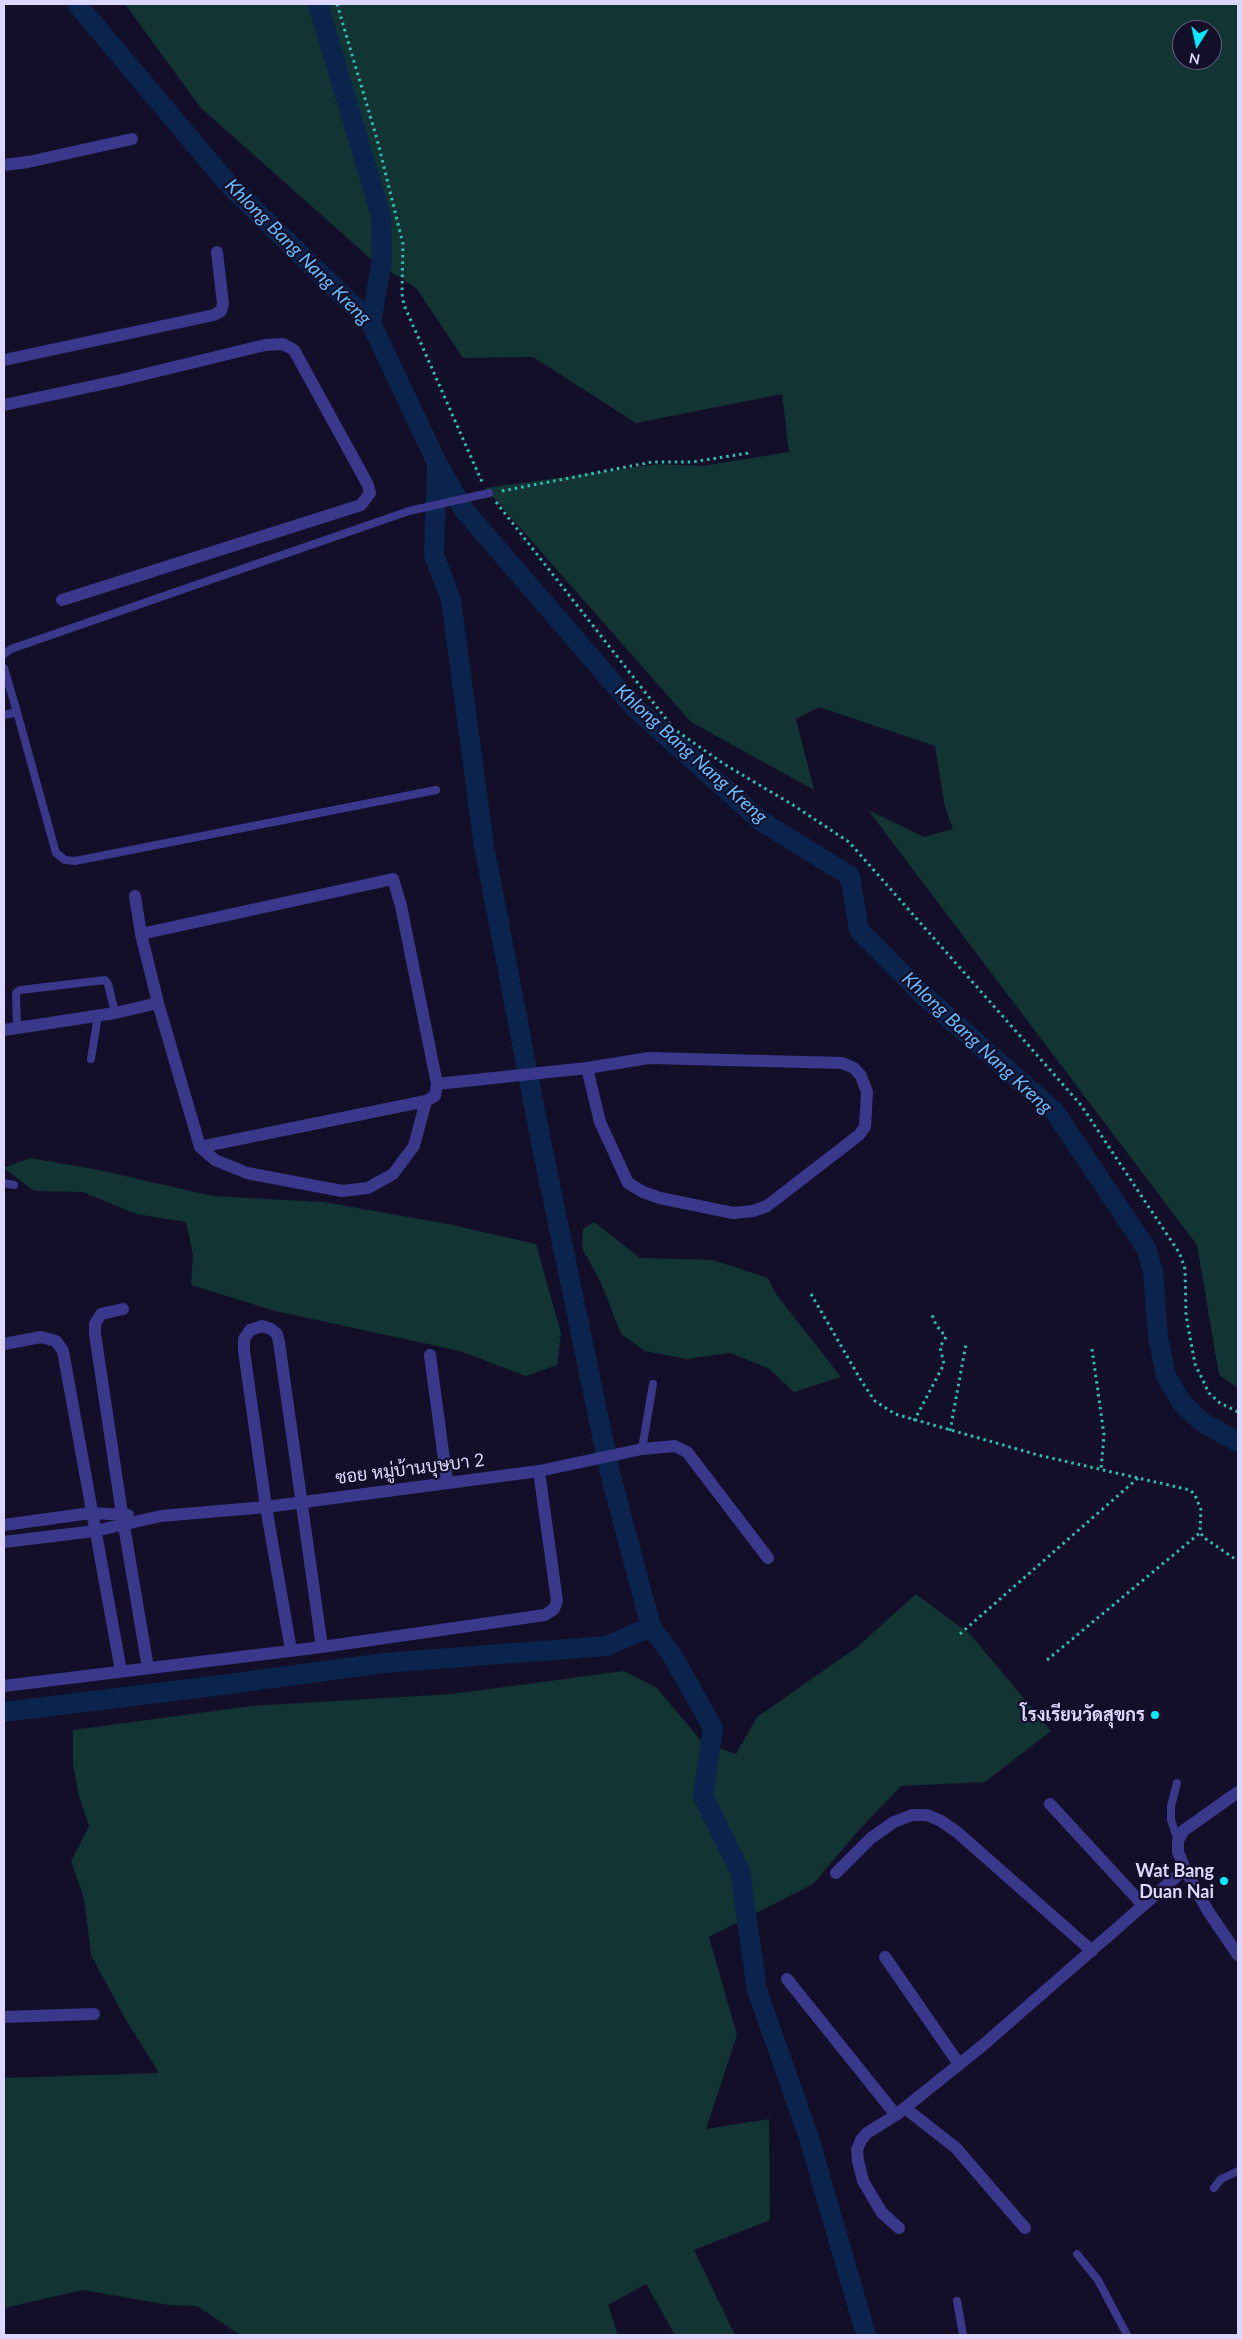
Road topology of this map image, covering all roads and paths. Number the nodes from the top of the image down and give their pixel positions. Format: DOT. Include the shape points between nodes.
graph roads {
  1 [pos="337,4"];
  2 [pos="132,139"];
  3 [pos="4,165"];
  4 [pos="217,252"];
  5 [pos="4,360"];
  6 [pos="4,405"];
  7 [pos="749,453"];
  8 [pos="487,493"];
  9 [pos="62,600"];
  10 [pos="4,654"];
  11 [pos="4,668"];
  12 [pos="17,712"];
  13 [pos="4,716"];
  14 [pos="436,790"];
  15 [pos="136,896"];
  16 [pos="142,934"];
  17 [pos="158,1003"];
  18 [pos="115,1013"];
  19 [pos="98,1014"];
  20 [pos="17,1028"];
  21 [pos="4,1030"];
  22 [pos="91,1059"];
  23 [pos="587,1068"];
  24 [pos="437,1084"];
  25 [pos="426,1101"];
  26 [pos="200,1147"];
  27 [pos="4,1183"];
  28 [pos="14,1186"];
  29 [pos="811,1294"];
  30 [pos="124,1309"];
  31 [pos="931,1312"];
  32 [pos="4,1344"];
  33 [pos="966,1344"];
  34 [pos="1092,1349"];
  35 [pos="430,1355"];
  36 [pos="653,1384"];
  37 [pos="1238,1412"];
  38 [pos="914,1421"];
  39 [pos="950,1431"];
  40 [pos="642,1449"];
  41 [pos="1101,1469"];
  42 [pos="539,1471"];
  43 [pos="1138,1478"];
  44 [pos="447,1482"];
  45 [pos="300,1501"];
  46 [pos="266,1507"];
  47 [pos="91,1513"];
  48 [pos="123,1519"];
  49 [pos="4,1525"];
  50 [pos="95,1531"];
  51 [pos="1201,1532"];
  52 [pos="4,1542"];
  53 [pos="768,1558"];
  54 [pos="1238,1561"];
  55 [pos="960,1634"];
  56 [pos="322,1647"];
  57 [pos="291,1650"];
  58 [pos="1047,1660"];
  59 [pos="148,1668"];
  60 [pos="121,1671"];
  61 [pos="4,1686"];
  62 [pos="1177,1783"];
  63 [pos="1238,1792"];
  64 [pos="1050,1804"];
  65 [pos="1178,1841"];
  66 [pos="1185,1869"];
  67 [pos="836,1873"];
  68 [pos="1143,1905"];
  69 [pos="1092,1951"];
  70 [pos="1238,1955"];
  71 [pos="885,1957"];
  72 [pos="787,1978"];
  73 [pos="94,2014"];
  74 [pos="4,2017"];
  75 [pos="960,2064"];
  76 [pos="900,2111"];
  77 [pos="1238,2171"];
  78 [pos="1214,2188"];
  79 [pos="899,2228"];
  80 [pos="1024,2228"];
  81 [pos="1077,2254"];
  82 [pos="957,2301"];
  83 [pos="963,2335"];
  84 [pos="1127,2335"];
  1 -- 8 [label="path" via="378,139 403,244 404,305"];
  2 -- 3 [label="street"];
  4 -- 5 [label="street" via="223,304 221,311 214,315"];
  6 -- 9 [label="street" via="265,345 284,344 294,350 368,485 370,494 362,505"];
  7 -- 8 [label="path" via="692,462 652,462"];
  8 -- 10 [label="lane" via="409,511"];
  8 -- 37 [label="path" via="674,729 849,842 1081,1105 1180,1254 1185,1269 1186,1315 1195,1364 1209,1393"];
  11 -- 12 [label="lane"];
  12 -- 13 [label="lane"];
  12 -- 14 [label="lane" via="56,853 65,860 75,861"];
  15 -- 16 [label="street"];
  16 -- 17 [label="street"];
  16 -- 24 [label="street" via="393,880"];
  17 -- 18 [label="street"];
  17 -- 26 [label="street"];
  18 -- 19 [label="street"];
  18 -- 20 [label="lane" via="105,980 20,990 16,994"];
  19 -- 20 [label="street"];
  19 -- 22 [label="lane"];
  20 -- 21 [label="street"];
  23 -- 23 [label="street" via="649,1058 842,1063 854,1068 861,1076 867,1092 866,1127 768,1206 733,1213 702,1208 660,1198 628,1183 600,1122"];
  23 -- 24 [label="street"];
  24 -- 25 [label="street" via="435,1096"];
  25 -- 26 [label="street"];
  25 -- 26 [label="street" via="414,1146 393,1174 368,1188 342,1191 247,1173 215,1160"];
  27 -- 28 [label="lane"];
  29 -- 38 [label="path" via="876,1401 895,1414"];
  30 -- 48 [label="street" via="101,1314 95,1324"];
  31 -- 38 [label="path" via="946,1338 940,1347 944,1364"];
  32 -- 47 [label="street" via="41,1337 56,1341 63,1351"];
  33 -- 39 [label="path"];
  34 -- 41 [label="path" via="1104,1435"];
  35 -- 44 [label="street"];
  36 -- 40 [label="lane"];
  38 -- 39 [label="path"];
  39 -- 41 [label="path"];
  40 -- 42 [label="street, ซอย หมู่บ้านบุษบา 2"];
  40 -- 53 [label="street, ซอย หมู่บ้านบุษบา 2" via="675,1446 687,1452"];
  41 -- 43 [label="path"];
  42 -- 44 [label="street, ซอย หมู่บ้านบุษบา 2"];
  42 -- 56 [label="street" via="556,1602 554,1609 545,1615"];
  43 -- 51 [label="path" via="1190,1490 1196,1495 1201,1510"];
  43 -- 55 [label="path"];
  44 -- 45 [label="street, ซอย หมู่บ้านบุษบา 2"];
  45 -- 46 [label="street, ซอย หมู่บ้านบุษบา 2"];
  45 -- 46 [label="street" via="279,1342 277,1334 262,1326 250,1330 244,1340 244,1351"];
  45 -- 56 [label="street"];
  46 -- 48 [label="street, ซอย หมู่บ้านบุษบา 2"];
  46 -- 57 [label="street"];
  47 -- 48 [label="street"];
  47 -- 49 [label="street"];
  47 -- 50 [label="street"];
  48 -- 50 [label="street, ซอย หมู่บ้านบุษบา 2"];
  48 -- 59 [label="street"];
  50 -- 52 [label="street, ซอย หมู่บ้านบุษบา 2"];
  50 -- 60 [label="street"];
  51 -- 54 [label="path"];
  51 -- 58 [label="path"];
  56 -- 57 [label="street"];
  57 -- 59 [label="street"];
  59 -- 60 [label="street"];
  60 -- 61 [label="street"];
  62 -- 65 [label="lane" via="1171,1820"];
  63 -- 65 [label="street" via="1183,1831"];
  64 -- 68 [label="street"];
  65 -- 66 [label="street" via="1178,1852"];
  66 -- 68 [label="street"];
  66 -- 70 [label="street"];
  67 -- 69 [label="street" via="871,1838 894,1822 912,1815 926,1815 956,1832"];
  68 -- 69 [label="street"];
  69 -- 75 [label="street"];
  71 -- 75 [label="street"];
  72 -- 76 [label="street"];
  73 -- 74 [label="street"];
  75 -- 76 [label="street"];
  76 -- 79 [label="street" via="867,2133 861,2140 858,2156 864,2181 873,2199 882,2213"];
  76 -- 80 [label="street" via="956,2148"];
  77 -- 78 [label="lane" via="1221,2179"];
  81 -- 84 [label="lane" via="1098,2280"];
  82 -- 83 [label="lane"];
}
